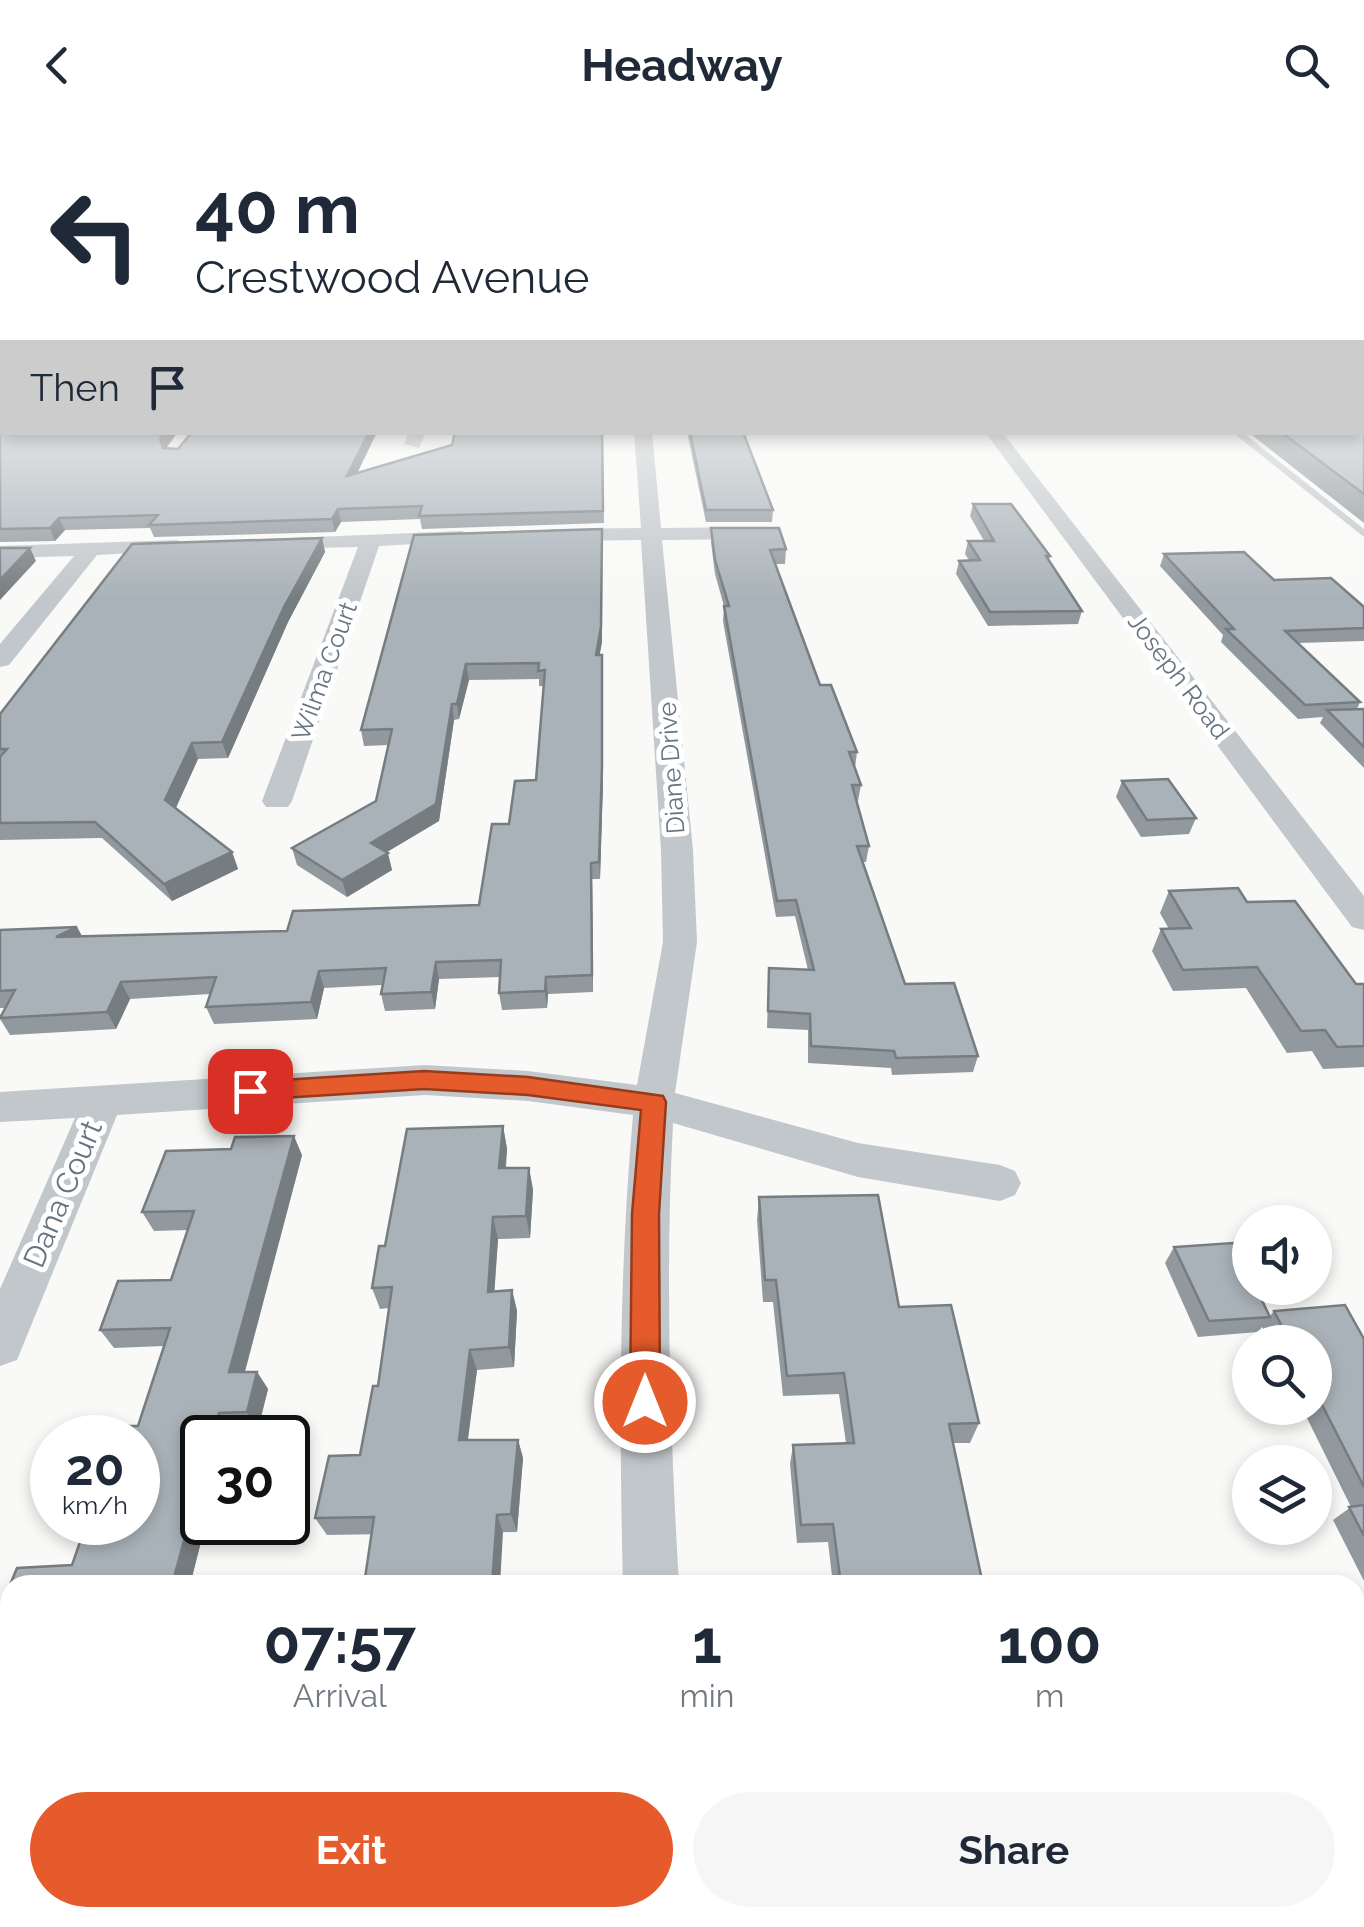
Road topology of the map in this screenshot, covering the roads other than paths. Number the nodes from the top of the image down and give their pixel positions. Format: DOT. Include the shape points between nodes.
graph roads {
  1 [pos="642,435"];
  2 [pos="995,435"];
  3 [pos="1240,435"];
  4 [pos="778,532"];
  5 [pos="653,533"];
  6 [pos="1364,534"];
  7 [pos="490,536"];
  8 [pos="530,536"];
  9 [pos="371,540"];
  10 [pos="251,544"];
  11 [pos="191,546"];
  12 [pos="91,549"];
  13 [pos="0,552"];
  14 [pos="0,660"];
  15 [pos="277,801"];
  16 [pos="1364,918"];
  17 [pos="103,1100"];
  18 [pos="654,1102"];
  19 [pos="0,1107"];
  20 [pos="1000,1183"];
  21 [pos="0,1344"];
  22 [pos="652,1575"];
  1 -- 5 [label="street, Diane Drive"];
  2 -- 16 [label="street, Joseph Road"];
  3 -- 6 [label="lane"];
  4 -- 5 [label="street"];
  5 -- 8 [label="street"];
  5 -- 18 [label="street, Diane Drive" via="680,942"];
  7 -- 9 [label="street"];
  9 -- 10 [label="street"];
  9 -- 15 [label="street, Wilma Court"];
  11 -- 12 [label="street"];
  12 -- 13 [label="street"];
  12 -- 14 [label="street"];
  17 -- 18 [label="street" via="424,1080"];
  17 -- 19 [label="street"];
  17 -- 21 [label="street, Dana Court"];
  18 -- 20 [label="street" via="858,1160"];
  18 -- 22 [label="street, Diane Drive" via="646,1214"];
}
